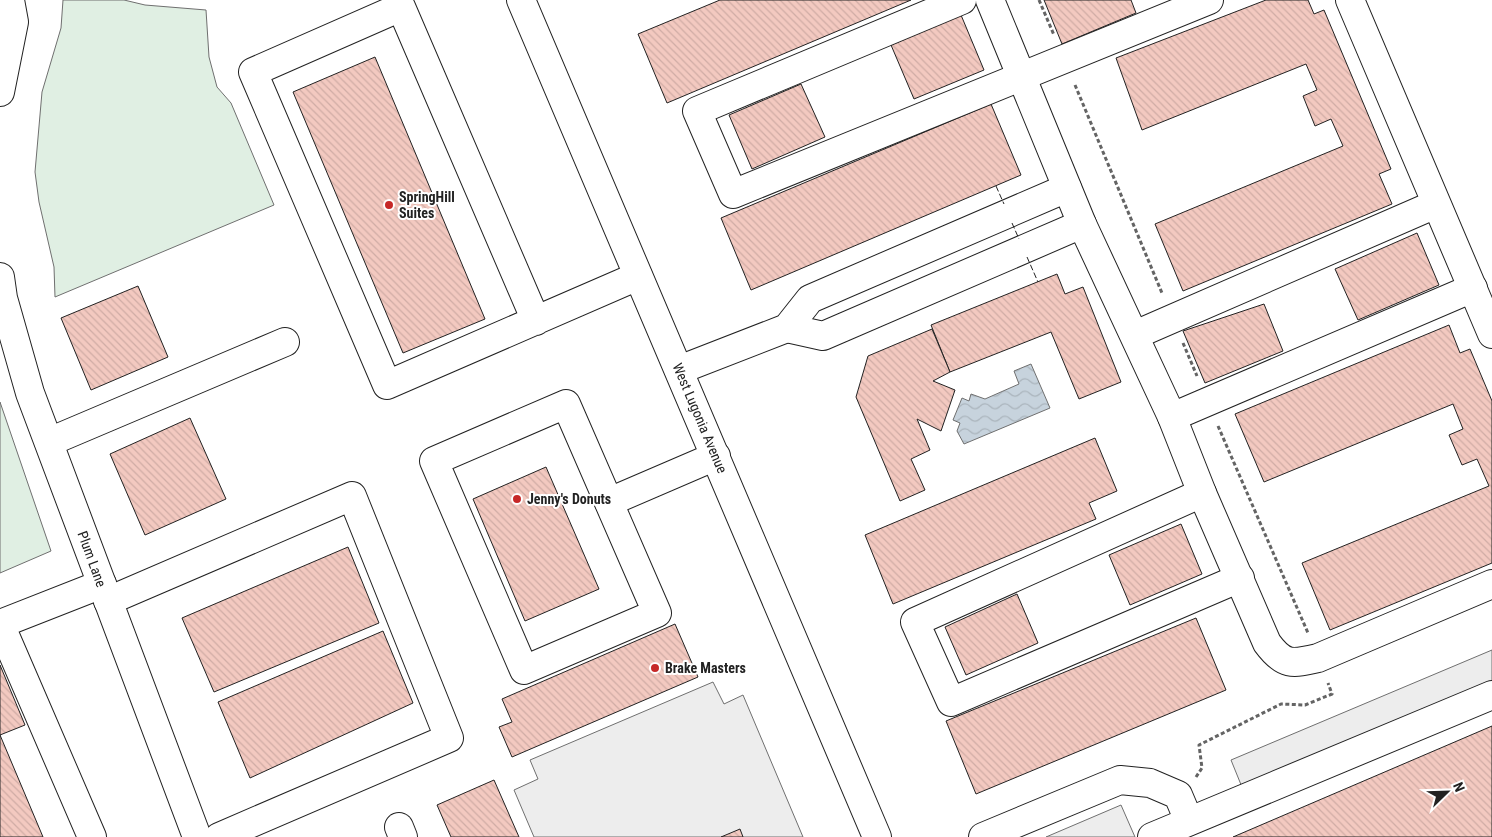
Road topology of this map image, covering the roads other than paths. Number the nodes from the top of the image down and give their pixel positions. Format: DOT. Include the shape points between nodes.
graph roads {
  1 [pos="10,0"];
  2 [pos="521,0"];
  3 [pos="962,0"];
  4 [pos="990,0"];
  5 [pos="1209,0"];
  6 [pos="1350,0"];
  7 [pos="1022,74"];
  8 [pos="0,92"];
  9 [pos="1067,188"];
  10 [pos="1436,204"];
  11 [pos="1082,224"];
  12 [pos="968,231"];
  13 [pos="984,268"];
  14 [pos="638,276"];
  15 [pos="0,277"];
  16 [pos="1473,288"];
  17 [pos="536,320"];
  18 [pos="786,328"];
  19 [pos="1492,334"];
  20 [pos="1135,335"];
  21 [pos="285,342"];
  22 [pos="679,370"];
  23 [pos="1172,417"];
  24 [pos="49,442"];
  25 [pos="716,456"];
  26 [pos="1202,493"];
  27 [pos="609,502"];
  28 [pos="1240,578"];
  29 [pos="1492,584"];
  30 [pos="105,592"];
  31 [pos="0,624"];
  32 [pos="1492,695"];
  33 [pos="1189,821"];
  34 [pos="92,837"];
  35 [pos="197,837"];
  36 [pos="220,837"];
  37 [pos="878,837"];
  38 [pos="983,837"];
  39 [pos="1152,837"];
  1 -- 8 [label="street" via="14,22"];
  2 -- 14 [label="street, West Lugonia Avenue"];
  3 -- 7 [label="street" via="697,111 733,194"];
  4 -- 7 [label="street"];
  5 -- 7 [label="street"];
  6 -- 10 [label="street"];
  7 -- 9 [label="street"];
  9 -- 11 [label="street"];
  9 -- 12 [label="street"];
  10 -- 16 [label="street"];
  10 -- 20 [label="street"];
  11 -- 13 [label="street"];
  11 -- 20 [label="street"];
  12 -- 13 [label="street"];
  12 -- 18 [label="street" via="810,299"];
  13 -- 18 [label="street" via="824,336"];
  14 -- 17 [label="street"];
  14 -- 22 [label="street, West Lugonia Avenue"];
  15 -- 24 [label="street, Plum Lane" via="30,393"];
  16 -- 19 [label="street"];
  16 -- 23 [label="street"];
  17 -- 17 [label="street" via="388,385 253,72 401,7"];
  18 -- 22 [label="street"];
  20 -- 23 [label="street"];
  21 -- 24 [label="street"];
  22 -- 25 [label="street, West Lugonia Avenue"];
  23 -- 26 [label="street"];
  24 -- 30 [label="street, Plum Lane"];
  25 -- 27 [label="street"];
  25 -- 37 [label="street, West Lugonia Avenue"];
  26 -- 28 [label="street"];
  26 -- 28 [label="street" via="916,622 951,702"];
  27 -- 27 [label="street" via="566,404 434,461 524,670 656,613"];
  28 -- 29 [label="street" via="1267,643 1279,658 1296,663 1330,653"];
  30 -- 31 [label="street"];
  30 -- 35 [label="street, Plum Lane"];
  30 -- 36 [label="street" via="352,496 449,738"];
  31 -- 34 [label="street"];
  32 -- 33 [label="street"];
  33 -- 38 [label="street" via="1178,795 1150,783 1120,780"];
  33 -- 39 [label="street"];
}
